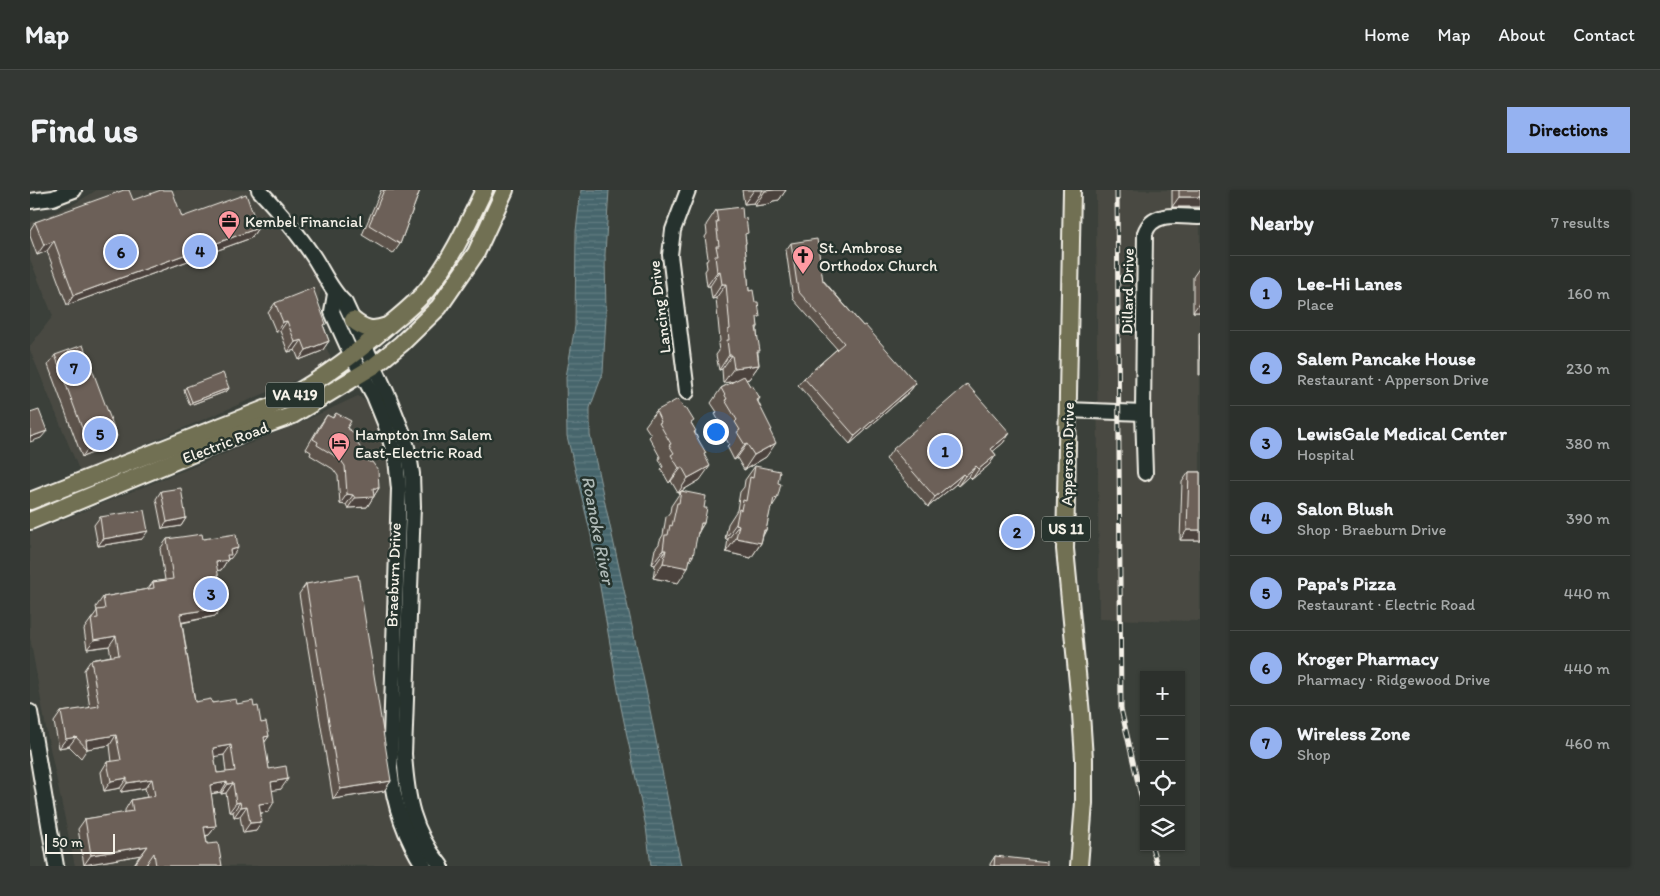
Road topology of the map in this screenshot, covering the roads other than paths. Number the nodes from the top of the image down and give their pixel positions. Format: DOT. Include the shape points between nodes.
graph roads {
  1 [pos="74,190"];
  2 [pos="259,190"];
  3 [pos="484,190"];
  4 [pos="505,190"];
  5 [pos="688,190"];
  6 [pos="1072,190"];
  7 [pos="30,201"];
  8 [pos="1200,217"];
  9 [pos="335,294"];
  10 [pos="353,320"];
  11 [pos="387,326"];
  12 [pos="358,351"];
  13 [pos="367,370"];
  14 [pos="687,392"];
  15 [pos="1067,410"];
  16 [pos="1143,413"];
  17 [pos="1145,473"];
  18 [pos="30,501"];
  19 [pos="30,521"];
  20 [pos="403,592"];
  21 [pos="30,712"];
  22 [pos="56,866"];
  23 [pos="424,866"];
  24 [pos="441,866"];
  25 [pos="1079,866"];
  1 -- 7 [label="street" via="54,198"];
  2 -- 9 [label="street, Braeburn Drive" via="307,247"];
  3 -- 11 [label="main road, Electric Road / VA 419" via="447,262 430,287"];
  4 -- 13 [label="main road, Electric Road / VA 419" via="476,253 439,307 401,344"];
  5 -- 14 [label="street, Lancing Drive" via="672,230 670,255"];
  6 -- 15 [label="main road, Apperson Drive / US 11"];
  8 -- 16 [label="street, Dillard Drive" via="1157,218 1145,233"];
  9 -- 10 [label="street, Braeburn Drive" via="345,303"];
  9 -- 12 [label="street, Braeburn Drive" via="332,312"];
  10 -- 11 [label="main road" via="372,330"];
  10 -- 12 [label="street, Braeburn Drive"];
  11 -- 12 [label="main road, Electric Road / VA 419"];
  12 -- 13 [label="street, Braeburn Drive"];
  12 -- 18 [label="main road, Electric Road / VA 419" via="285,400"];
  13 -- 19 [label="main road, Electric Road / VA 419" via="293,415"];
  13 -- 20 [label="street, Braeburn Drive" via="405,479"];
  15 -- 16 [label="street"];
  15 -- 25 [label="main road, Apperson Drive / US 11" via="1065,549 1084,759"];
  16 -- 17 [label="street, Dillard Drive"];
  20 -- 23 [label="street, Braeburn Drive" via="390,770 403,828"];
  20 -- 24 [label="street, Braeburn Drive" via="406,790 415,824"];
  21 -- 22 [label="street"];
}
